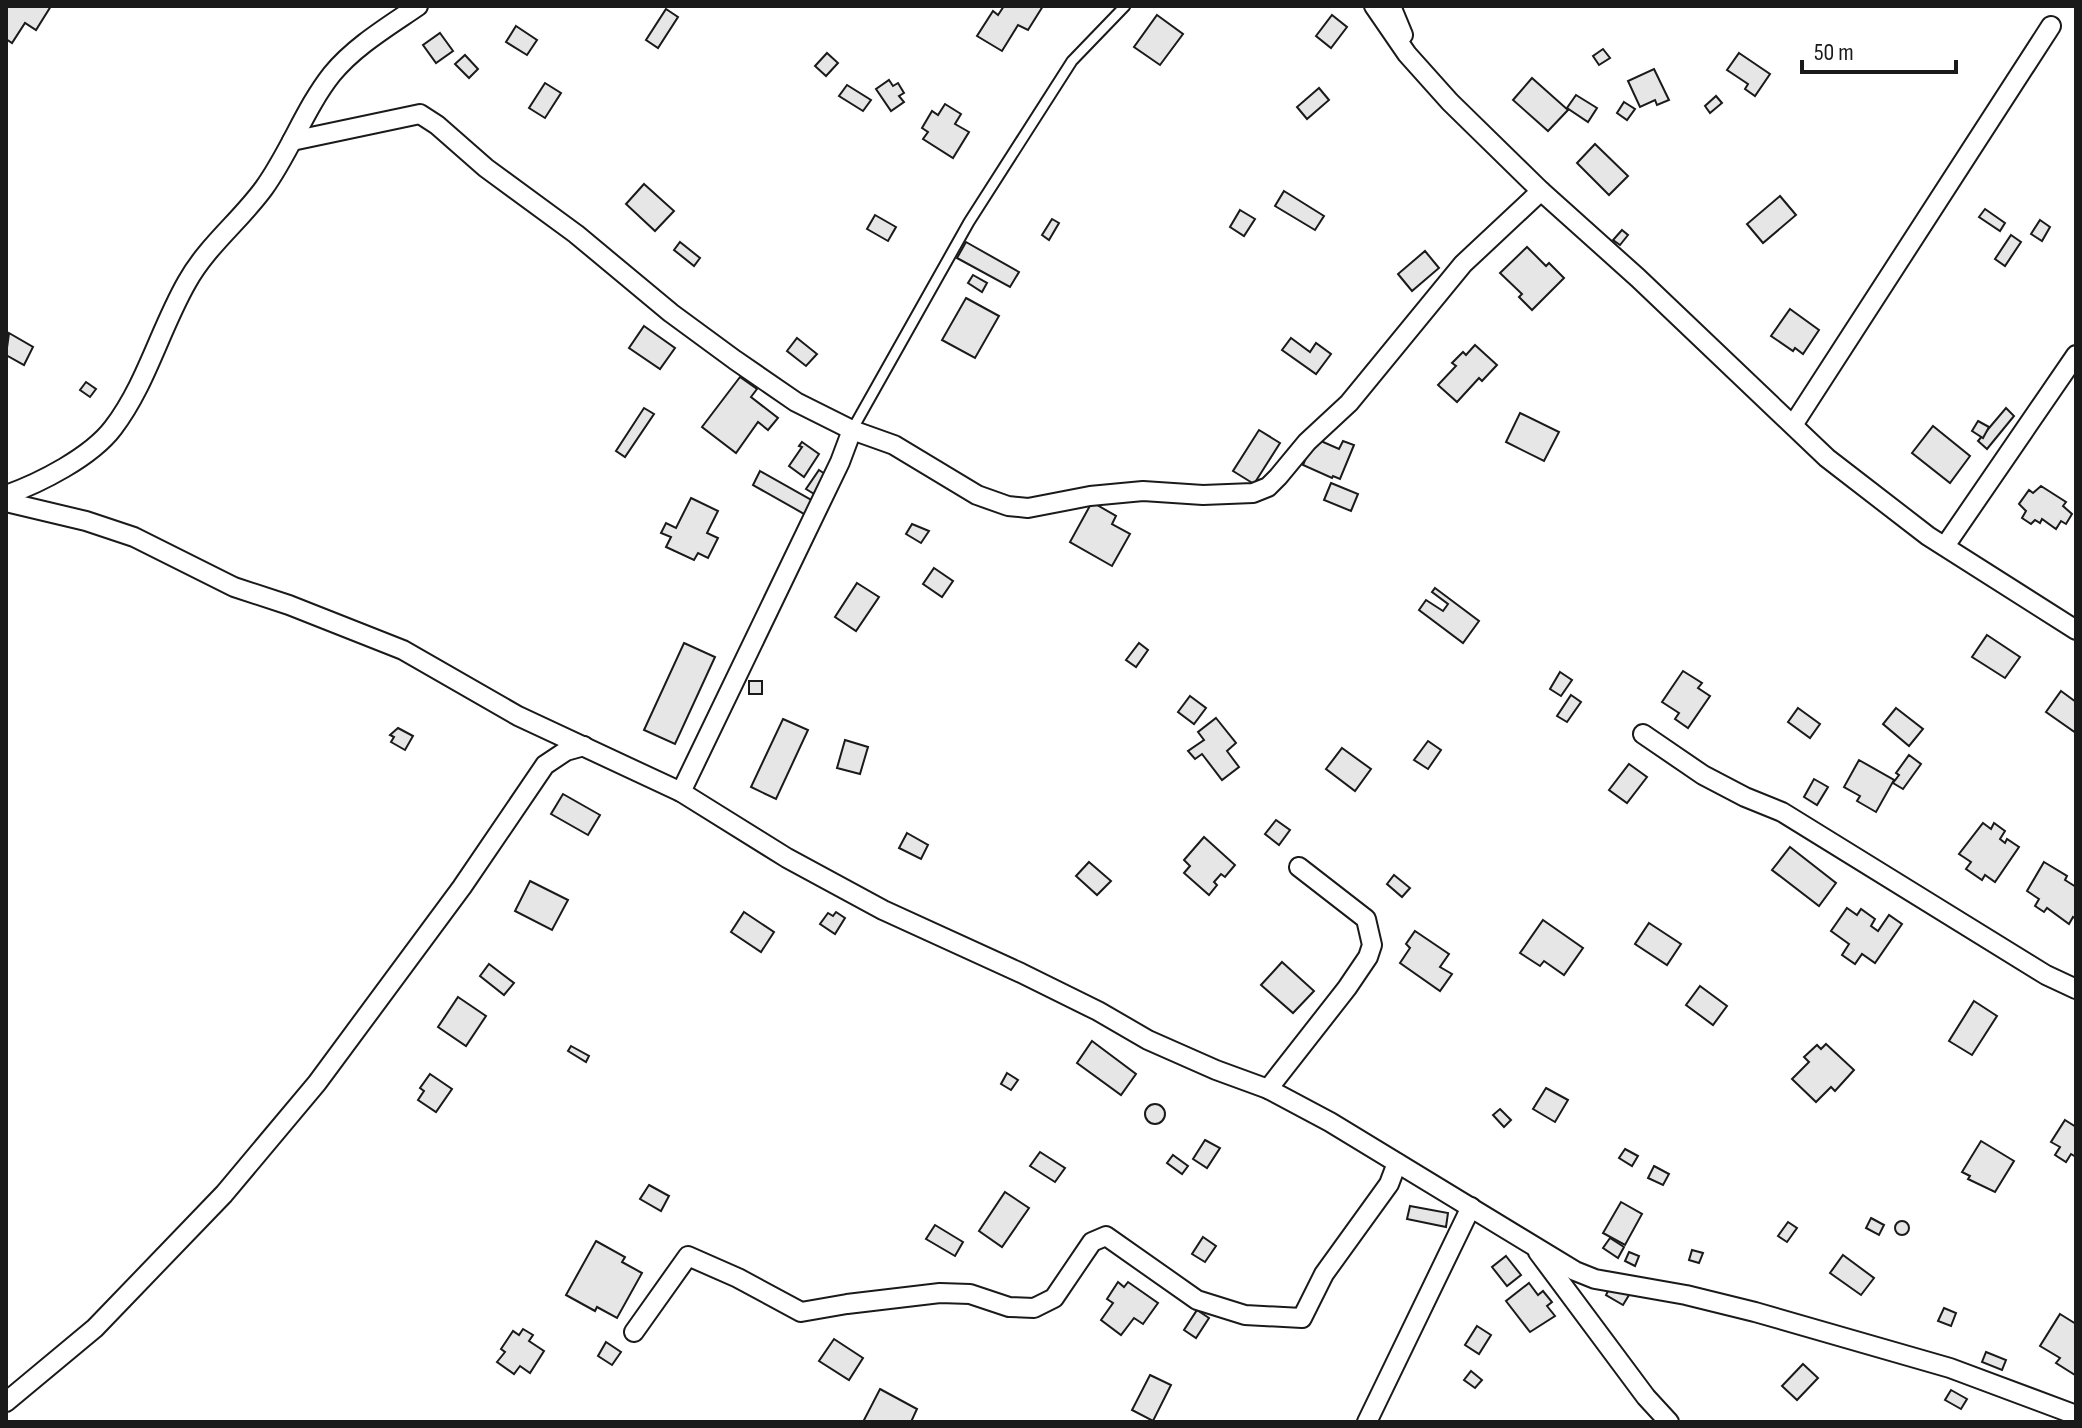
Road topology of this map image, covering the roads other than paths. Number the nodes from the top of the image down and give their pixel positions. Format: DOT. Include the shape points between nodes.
graph roads {
  1 [pos="418,6"];
  2 [pos="1125,6"];
  3 [pos="1374,6"];
  4 [pos="1391,6"];
  5 [pos="2051,26"];
  6 [pos="1407,54"];
  7 [pos="292,141"];
  8 [pos="1541,191"];
  9 [pos="2076,355"];
  10 [pos="1793,425"];
  11 [pos="852,430"];
  12 [pos="6,495"];
  13 [pos="6,502"];
  14 [pos="1945,546"];
  15 [pos="2076,630"];
  16 [pos="1643,734"];
  17 [pos="584,746"];
  18 [pos="681,792"];
  19 [pos="1299,867"];
  20 [pos="2076,989"];
  21 [pos="1268,1089"];
  22 [pos="1397,1163"];
  23 [pos="1471,1207"];
  24 [pos="1532,1243"];
  25 [pos="634,1332"];
  26 [pos="6,1402"];
  27 [pos="2076,1415"];
  28 [pos="1367,1422"];
  29 [pos="1669,1422"];
  1 -- 7 [label="street" via="332,74"];
  2 -- 11 [label="lane" via="1072,61 969,222"];
  3 -- 6 [label="street"];
  4 -- 6 [label="street"];
  5 -- 10 [label="street"];
  6 -- 8 [label="street"];
  7 -- 11 [label="street" via="420,114 735,360 796,402"];
  7 -- 12 [label="street" via="263,189 187,281 113,429 90,451"];
  8 -- 10 [label="street"];
  8 -- 11 [label="street" via="1463,264 1349,403 1268,487 1253,493 1143,491 1028,508 1008,506 977,495 894,445"];
  9 -- 14 [label="street"];
  10 -- 14 [label="street" via="1884,504"];
  11 -- 18 [label="street"];
  13 -- 17 [label="street" via="134,537 234,587 403,650 518,716"];
  14 -- 15 [label="street"];
  16 -- 20 [label="street" via="1703,775 1782,812"];
  17 -- 18 [label="street"];
  17 -- 26 [label="street" via="545,765 317,1083 224,1194 95,1328"];
  18 -- 21 [label="street" via="883,910 1148,1040"];
  19 -- 21 [label="street" via="1366,919 1372,945 1347,988"];
  21 -- 22 [label="street"];
  22 -- 23 [label="street"];
  22 -- 25 [label="street" via="1389,1184 1324,1274 1302,1318 1245,1315 1197,1300 1106,1236 1092,1242 1054,1298 1034,1308 940,1293 801,1312 688,1256"];
  23 -- 24 [label="street"];
  23 -- 28 [label="street"];
  24 -- 27 [label="street" via="1595,1279 1755,1312 1950,1368"];
  24 -- 29 [label="street"];
}
